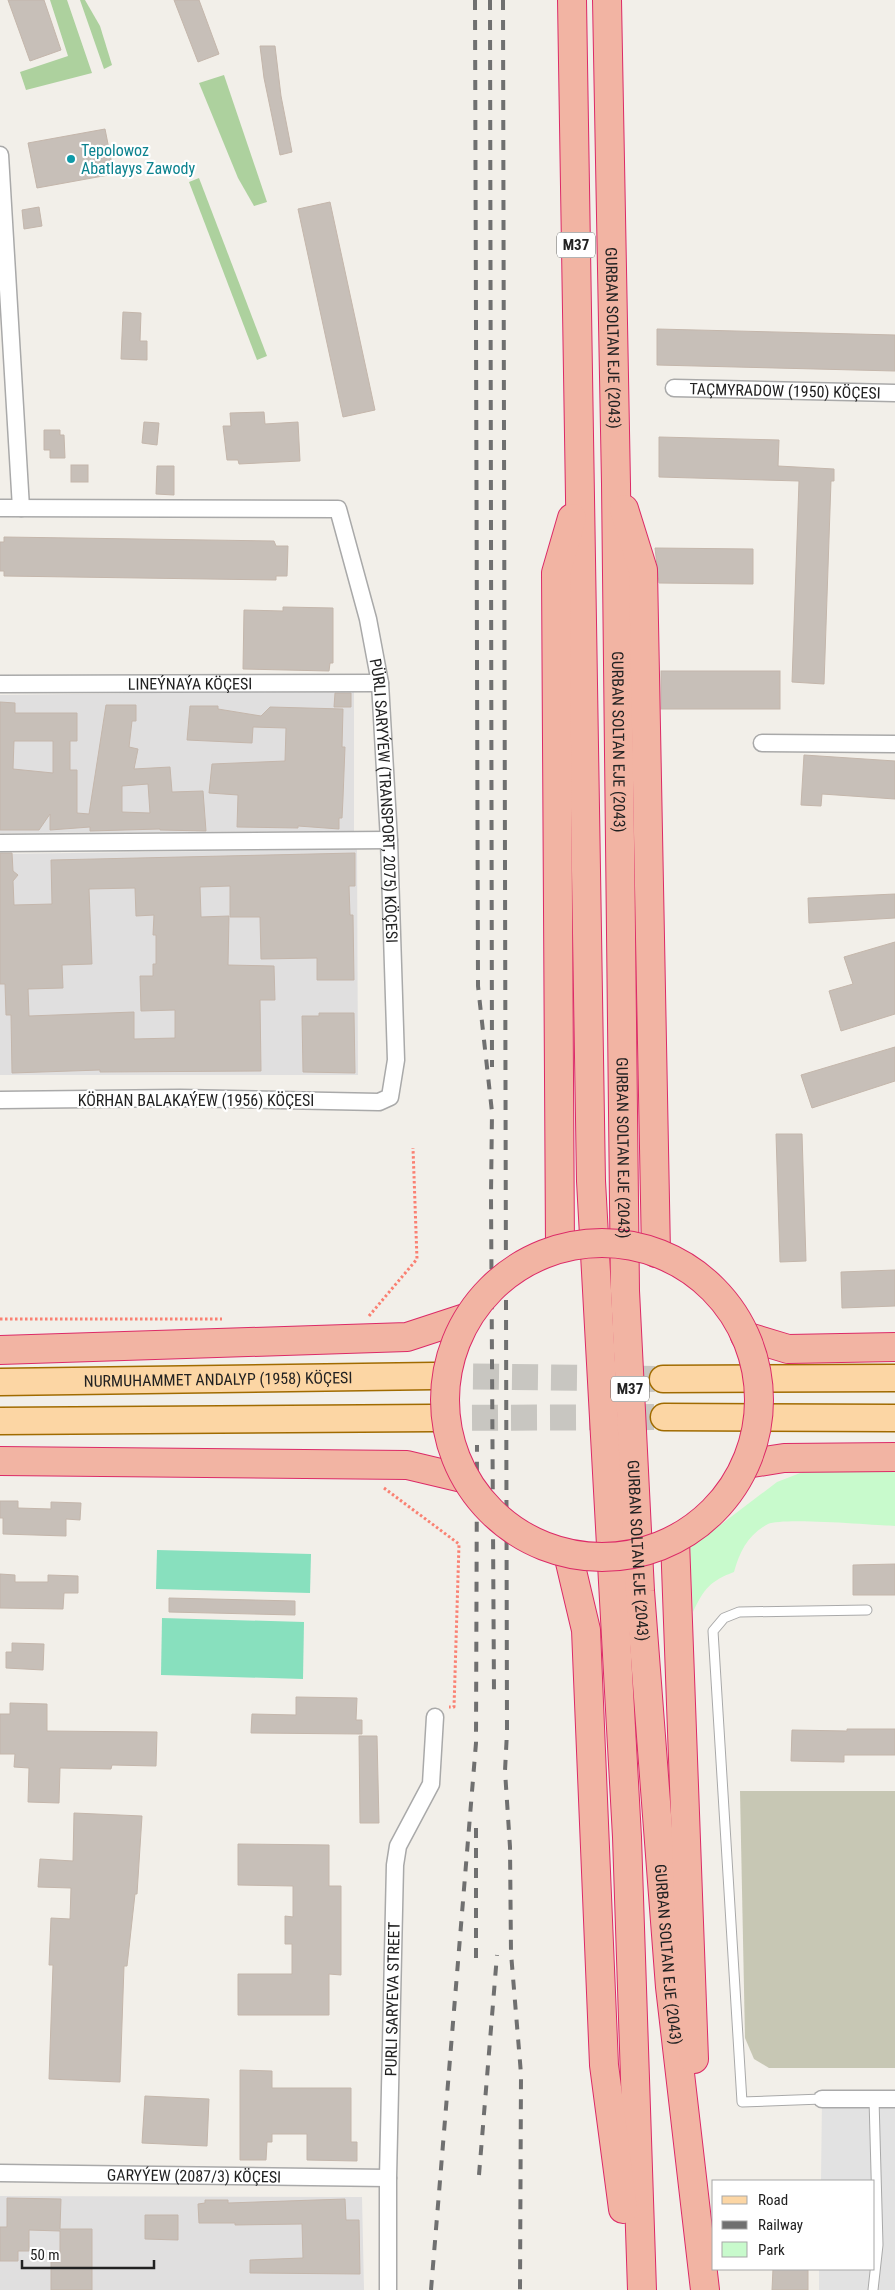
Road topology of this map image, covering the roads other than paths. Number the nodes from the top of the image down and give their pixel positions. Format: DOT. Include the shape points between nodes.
graph roads {
  1 [pos="572,0"];
  2 [pos="607,0"];
  3 [pos="0,155"];
  4 [pos="674,388"];
  5 [pos="895,393"];
  6 [pos="616,484"];
  7 [pos="580,490"];
  8 [pos="0,508"];
  9 [pos="21,508"];
  10 [pos="380,682"];
  11 [pos="0,684"];
  12 [pos="762,743"];
  13 [pos="895,744"];
  14 [pos="389,840"];
  15 [pos="0,843"];
  16 [pos="390,1097"];
  17 [pos="0,1100"];
  18 [pos="560,1247"];
  19 [pos="656,1253"];
  20 [pos="468,1317"];
  21 [pos="745,1336"];
  22 [pos="895,1347"];
  23 [pos="0,1350"];
  24 [pos="434,1376"];
  25 [pos="895,1378"];
  26 [pos="663,1379"];
  27 [pos="0,1382"];
  28 [pos="664,1417"];
  29 [pos="433,1418"];
  30 [pos="895,1418"];
  31 [pos="0,1421"];
  32 [pos="895,1457"];
  33 [pos="0,1461"];
  34 [pos="746,1464"];
  35 [pos="466,1479"];
  36 [pos="675,1540"];
  37 [pos="568,1554"];
  38 [pos="867,1610"];
  39 [pos="439,1712"];
  40 [pos="822,2099"];
  41 [pos="874,2099"];
  42 [pos="895,2099"];
  43 [pos="0,2174"];
  44 [pos="388,2178"];
  45 [pos="697,2230"];
  46 [pos="875,2268"];
  47 [pos="875,2270"];
  48 [pos="388,2290"];
  49 [pos="633,2290"];
  50 [pos="642,2290"];
  51 [pos="705,2290"];
  52 [pos="872,2290"];
  1 -- 7 [label="highway, GURBAN SOLTAN EJE (2043) / M37"];
  2 -- 6 [label="highway, GURBAN SOLTAN EJE (2043) / M37"];
  3 -- 9 [label="street"];
  4 -- 5 [label="street, TAÇMYRADOW (1950) KÖÇESI"];
  6 -- 19 [label="highway" via="643,570"];
  6 -- 45 [label="highway, GURBAN SOLTAN EJE (2043) / M37" via="626,1310 640,1591 670,1987"];
  7 -- 18 [label="highway" via="556,573"];
  7 -- 50 [label="highway, GURBAN SOLTAN EJE (2043) / M37" via="591,1181 627,1837"];
  8 -- 9 [label="street"];
  9 -- 10 [label="street, PÜRLI SARYÝEW (TRANSPORT, 2075) KÖÇESI" via="338,509 368,619"];
  10 -- 11 [label="street, LINEÝNAÝA KÖÇESI"];
  10 -- 14 [label="street, PÜRLI SARYÝEW (TRANSPORT, 2075) KÖÇESI"];
  12 -- 13 [label="street"];
  14 -- 15 [label="street"];
  14 -- 16 [label="street, PÜRLI SARYÝEW (TRANSPORT, 2075) KÖÇESI" via="396,1060"];
  16 -- 17 [label="street, KÖRHAN BALAKAÝEW (1956) KÖÇESI" via="379,1102 180,1098"];
  18 -- 19 [label="highway, bridge" via="602,1243"];
  18 -- 20 [label="highway, bridge" via="528,1261 498,1282"];
  19 -- 21 [label="highway, bridge" via="692,1272 724,1304"];
  20 -- 23 [label="highway" via="407,1337"];
  20 -- 35 [label="highway, bridge" via="453,1348 446,1381 445,1415 452,1448"];
  21 -- 22 [label="highway" via="788,1349"];
  21 -- 34 [label="highway, bridge" via="758,1384 757,1425"];
  24 -- 27 [label="main road, NURMUHAMMET ANDALYP (1958) KÖÇESI"];
  25 -- 26 [label="main road"];
  28 -- 30 [label="main road"];
  29 -- 31 [label="main road"];
  32 -- 34 [label="highway" via="784,1458"];
  33 -- 35 [label="highway" via="407,1465"];
  34 -- 36 [label="highway, bridge" via="725,1499 696,1527"];
  35 -- 37 [label="highway, bridge" via="499,1520 532,1541"];
  36 -- 37 [label="highway, bridge" via="623,1556 604,1558"];
  36 -- 45 [label="highway"];
  37 -- 49 [label="highway" via="586,1630 604,2065"];
  38 -- 40 [label="lane" via="739,1612 724,1618 714,1632 742,2102"];
  39 -- 44 [label="street, PURLI SARYEVA STREET" via="431,1784 398,1846 395,1865"];
  40 -- 41 [label="street"];
  41 -- 42 [label="street"];
  41 -- 46 [label="lane" via="878,2245"];
  43 -- 44 [label="street, GARYÝEW (2087/3) KÖÇESI"];
  44 -- 48 [label="street, PURLI SARYEVA STREET"];
  45 -- 51 [label="highway, GURBAN SOLTAN EJE (2043) / M37"];
  47 -- 52 [label="lane"];
}
